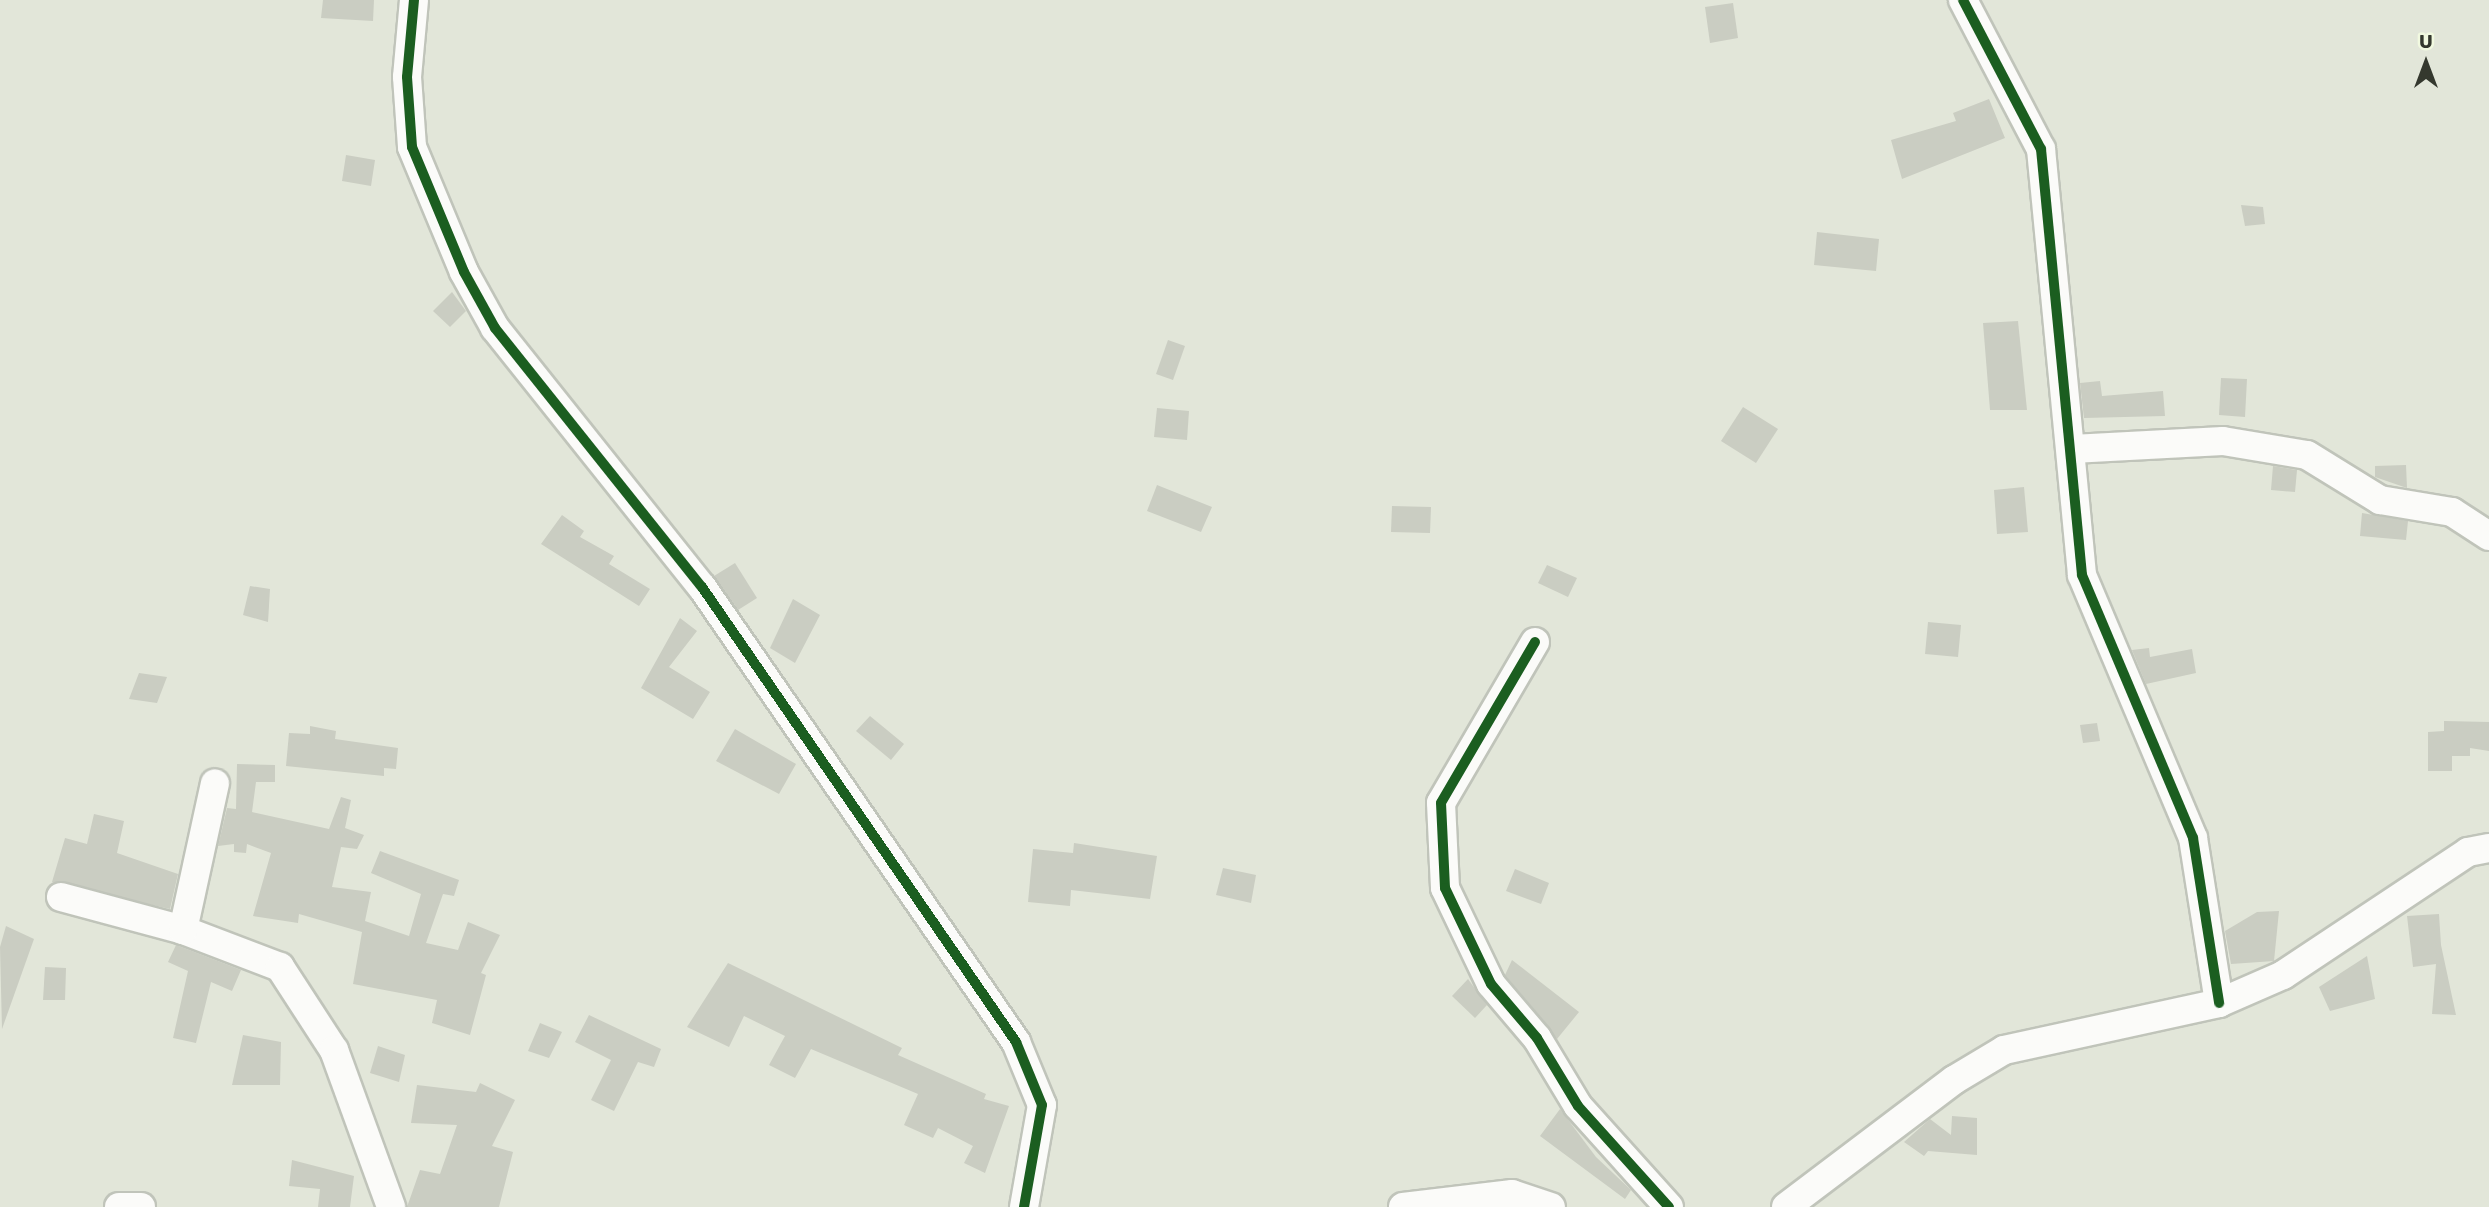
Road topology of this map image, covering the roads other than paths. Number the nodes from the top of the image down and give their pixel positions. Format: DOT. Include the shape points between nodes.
graph roads {
  1 [pos="414,0"];
  2 [pos="1963,0"];
  3 [pos="2072,449"];
  4 [pos="2489,536"];
  5 [pos="1535,642"];
  6 [pos="215,783"];
  7 [pos="2489,848"];
  8 [pos="61,897"];
  9 [pos="183,930"];
  10 [pos="2219,1003"];
  11 [pos="119,1207"];
  12 [pos="141,1207"];
  13 [pos="391,1207"];
  14 [pos="1024,1207"];
  15 [pos="1403,1207"];
  16 [pos="1551,1207"];
  17 [pos="1669,1207"];
  18 [pos="1786,1207"];
  1 -- 14 [label="street" via="407,77 412,147 464,272 495,328 702,587 1016,1042 1042,1105"];
  2 -- 3 [label="street" via="2041,149"];
  3 -- 4 [label="street" via="2222,441 2307,454 2381,500 2452,512"];
  3 -- 10 [label="street" via="2085,588 2193,838"];
  5 -- 17 [label="street" via="1441,803 1445,888 1491,984 1537,1038 1578,1107"];
  6 -- 9 [label="street"];
  7 -- 10 [label="street" via="2468,852 2283,975"];
  8 -- 9 [label="street"];
  9 -- 13 [label="street" via="268,959 285,973 334,1050"];
  10 -- 18 [label="street" via="2004,1050 1954,1080"];
  11 -- 12 [label="street"];
  15 -- 16 [label="street" via="1512,1194"];
}
